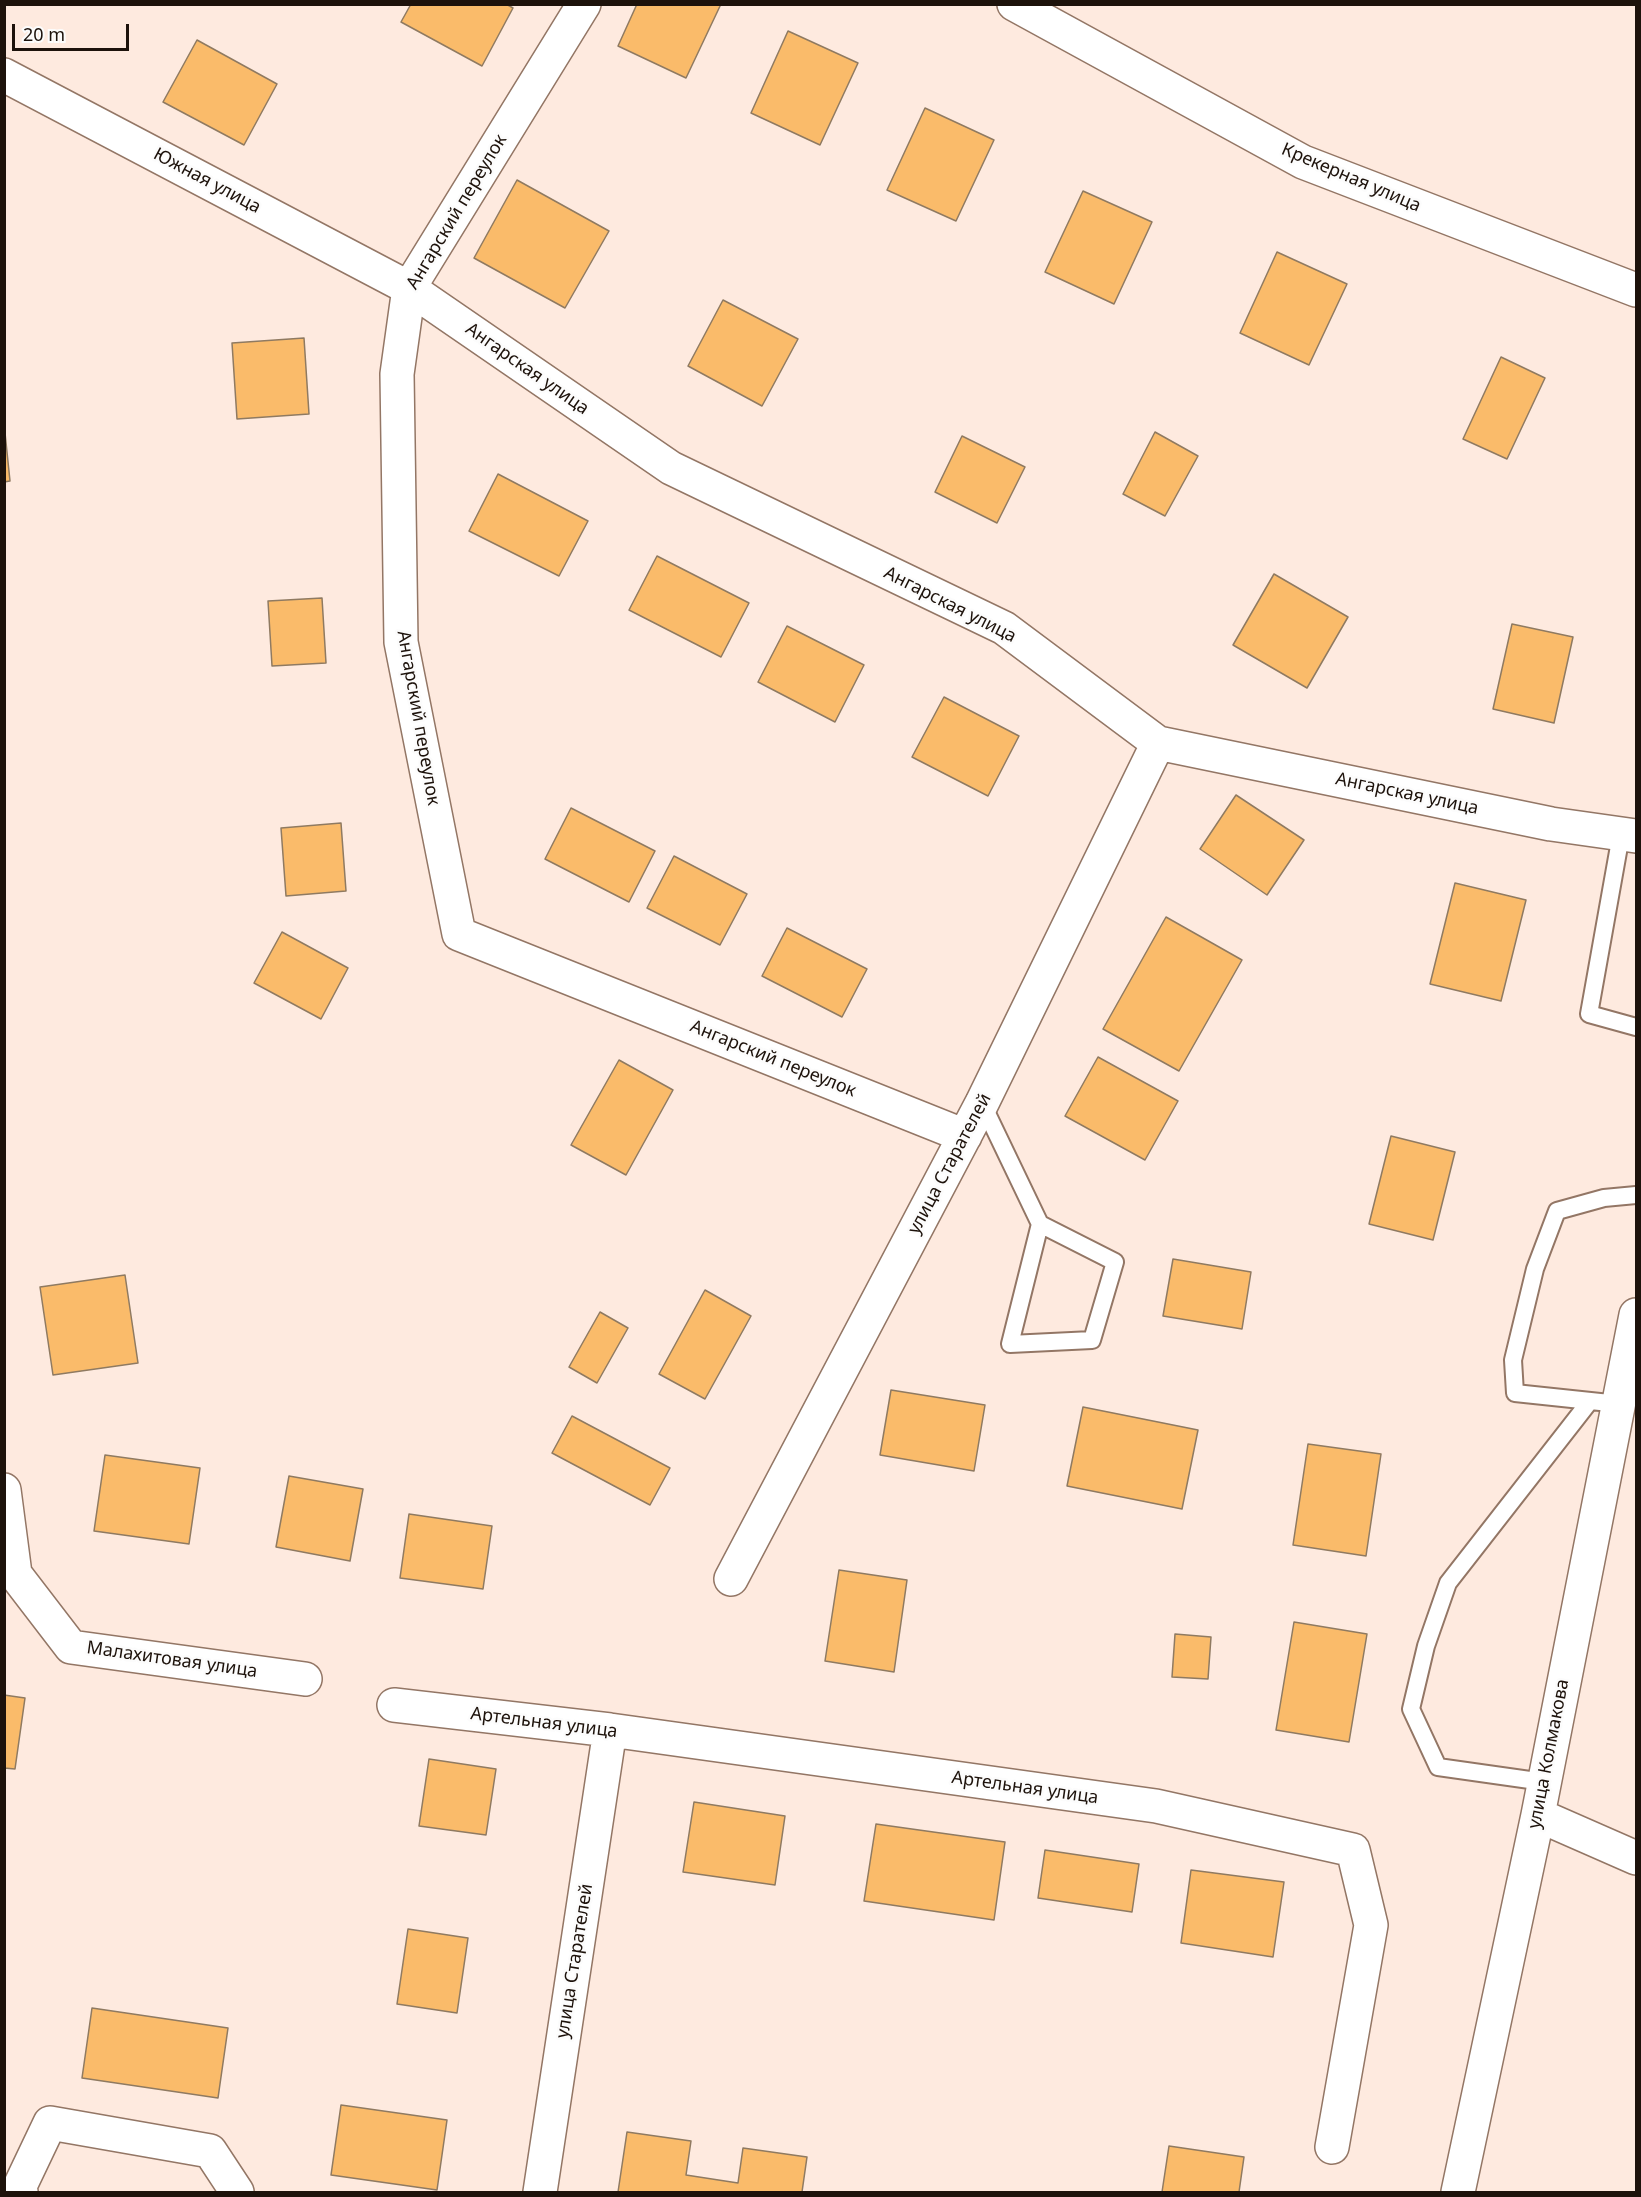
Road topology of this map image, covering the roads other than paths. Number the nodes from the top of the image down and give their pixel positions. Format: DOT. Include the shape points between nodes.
graph roads {
  1 [pos="584,4"];
  2 [pos="1014,4"];
  3 [pos="4,75"];
  4 [pos="409,288"];
  5 [pos="1636,290"];
  6 [pos="1158,743"];
  7 [pos="1629,835"];
  8 [pos="1636,1027"];
  9 [pos="982,1103"];
  10 [pos="965,1136"];
  11 [pos="1636,1195"];
  12 [pos="1040,1224"];
  13 [pos="1636,1315"];
  14 [pos="1604,1402"];
  15 [pos="4,1490"];
  16 [pos="731,1579"];
  17 [pos="305,1679"];
  18 [pos="394,1706"];
  19 [pos="610,1730"];
  20 [pos="1544,1782"];
  21 [pos="1538,1815"];
  22 [pos="1636,1858"];
  23 [pos="1332,2147"];
  24 [pos="21,2193"];
  25 [pos="237,2193"];
  26 [pos="540,2193"];
  27 [pos="1458,2193"];
  1 -- 4 [label="street, Ангарский переулок"];
  2 -- 5 [label="street, Крекерная улица" via="1303,162"];
  3 -- 4 [label="street, Южная улица"];
  4 -- 6 [label="street, Ангарская улица" via="671,468 1004,628"];
  4 -- 10 [label="street, Ангарский переулок" via="397,374 401,642 459,934"];
  6 -- 7 [label="street, Ангарская улица" via="1551,824"];
  6 -- 9 [label="street, улица Старателей"];
  7 -- 8 [label="lane" via="1589,1014"];
  9 -- 10 [label="street, улица Старателей"];
  9 -- 12 [label="lane"];
  10 -- 16 [label="street, улица Старателей"];
  11 -- 14 [label="lane" via="1604,1198 1557,1211 1535,1269 1512,1360 1515,1393"];
  12 -- 12 [label="lane" via="1114,1262 1092,1340 1010,1344"];
  13 -- 14 [label="street, улица Колмакова"];
  14 -- 20 [label="street, улица Колмакова"];
  14 -- 20 [label="lane" via="1448,1583 1426,1646 1411,1709 1438,1767"];
  15 -- 17 [label="street, Малахитовая улица" via="15,1574 71,1647"];
  18 -- 19 [label="street, Артельная улица"];
  19 -- 23 [label="street, Артельная улица" via="1156,1806 1353,1850 1371,1925"];
  19 -- 26 [label="street, улица Старателей"];
  20 -- 21 [label="street, улица Колмакова"];
  21 -- 22 [label="street"];
  21 -- 27 [label="street, улица Колмакова"];
  24 -- 25 [label="street" via="20,2186 51,2123 210,2151"];
}
